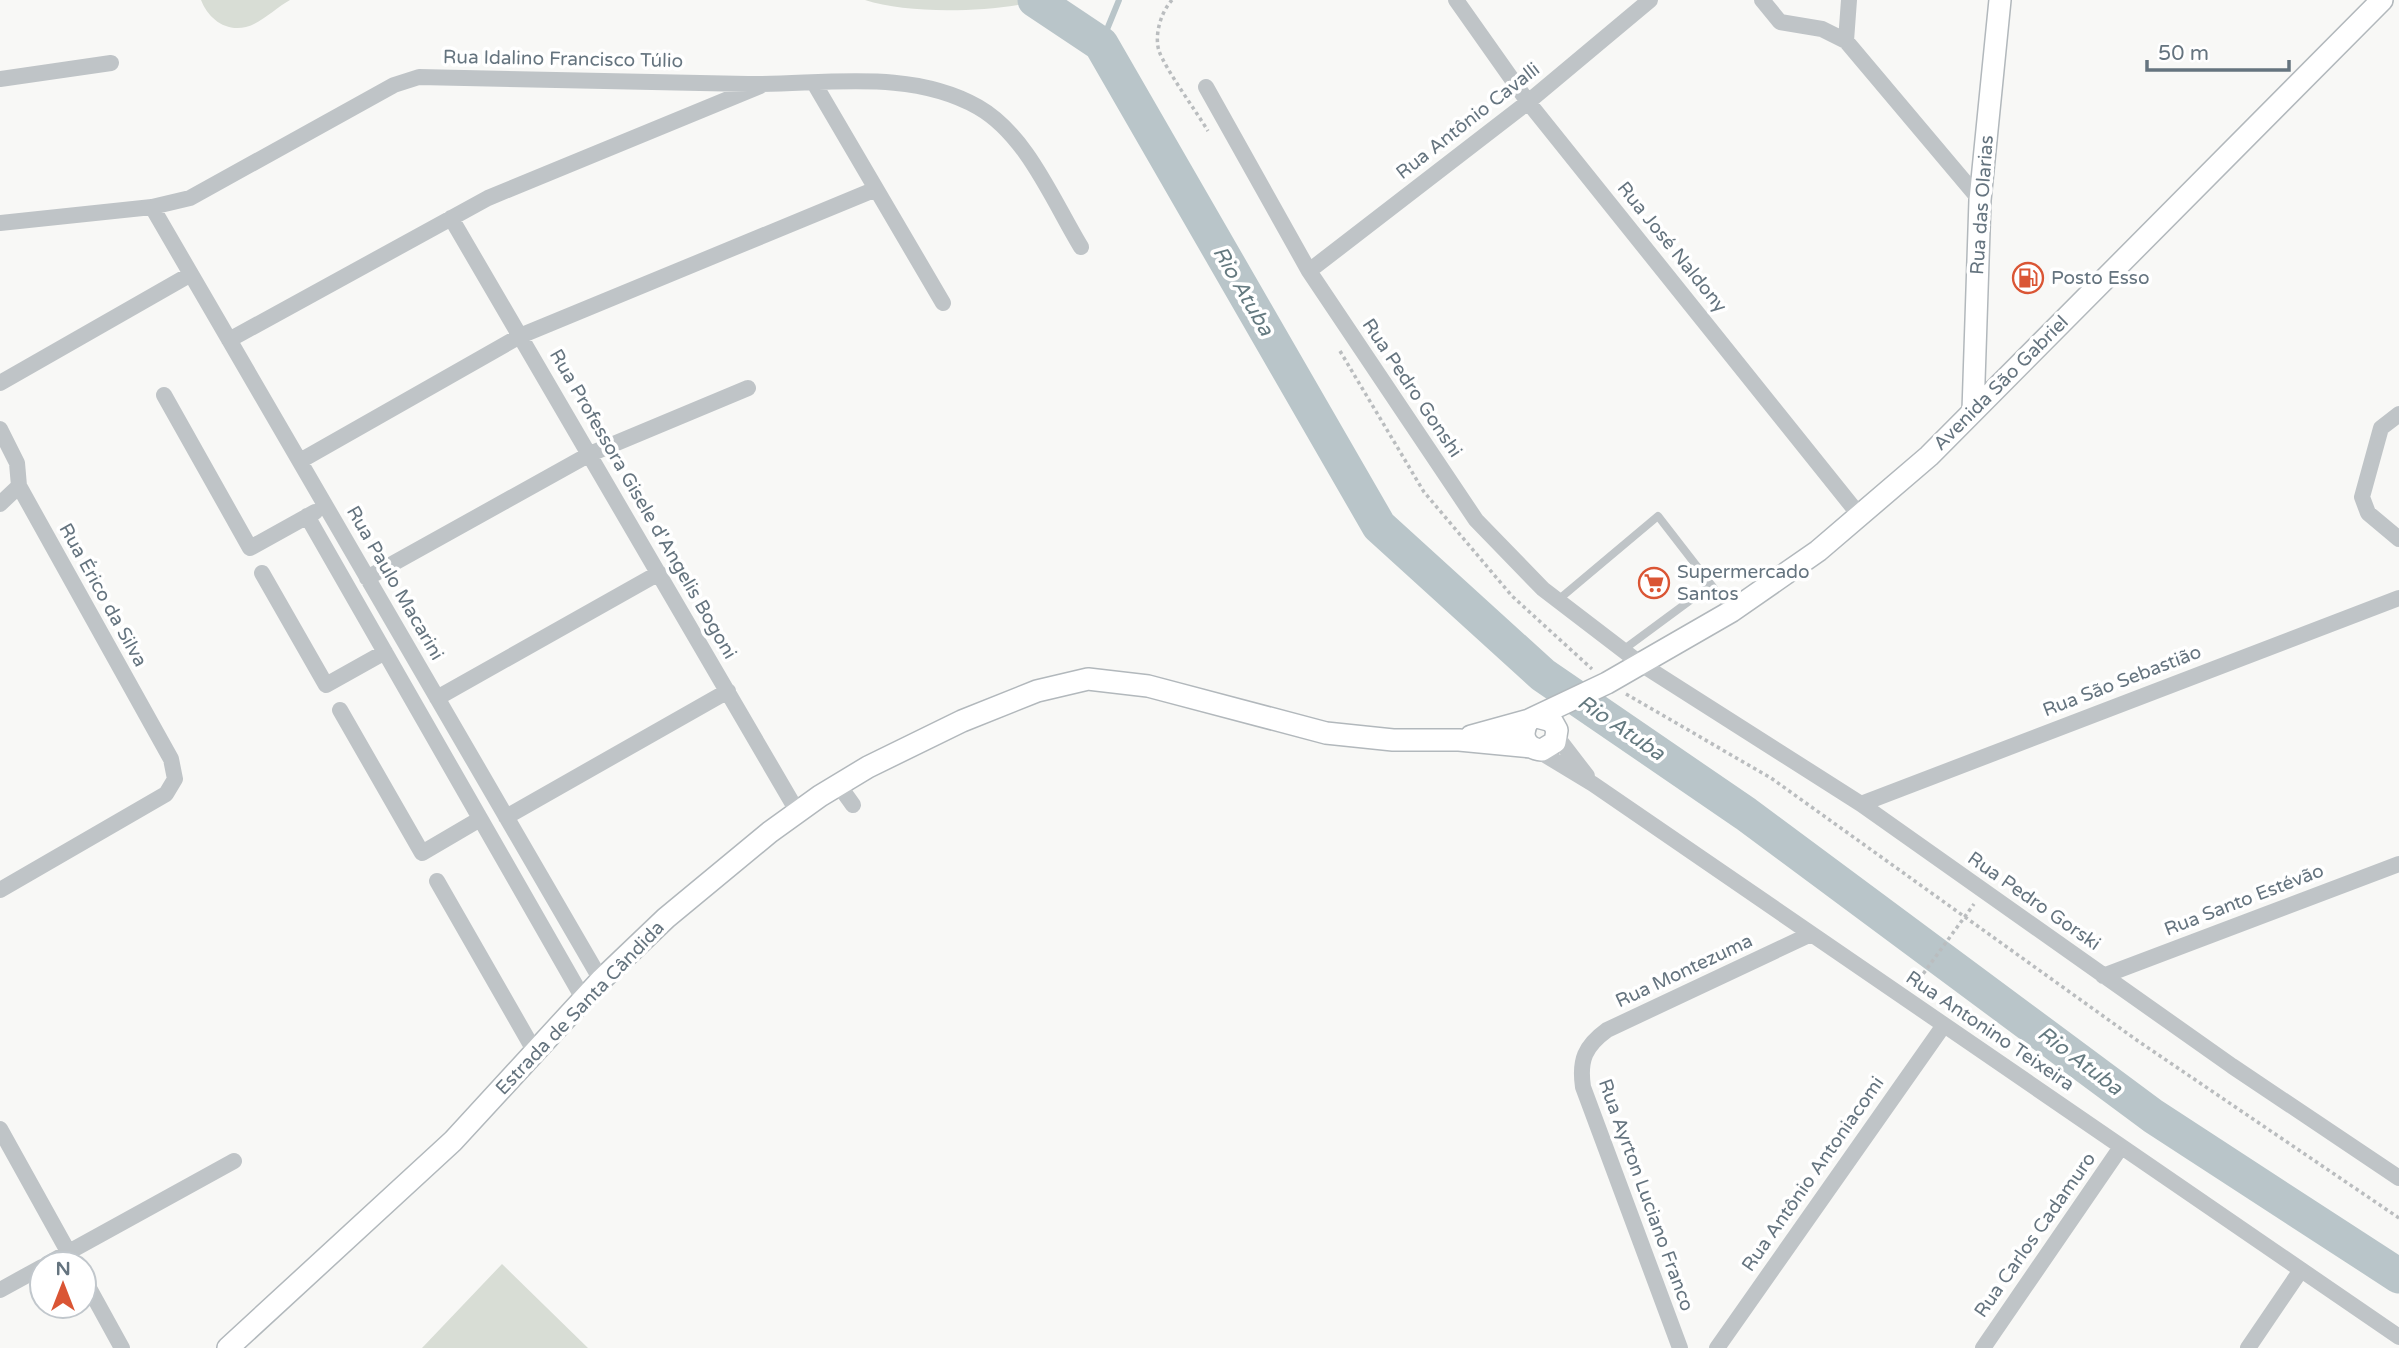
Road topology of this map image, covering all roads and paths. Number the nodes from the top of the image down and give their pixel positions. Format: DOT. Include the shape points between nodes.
graph roads {
  1 [pos="1171,0"];
  2 [pos="1456,0"];
  3 [pos="1650,0"];
  4 [pos="1762,0"];
  5 [pos="1849,0"];
  6 [pos="2000,0"];
  7 [pos="2375,2"];
  8 [pos="1846,41"];
  9 [pos="111,63"];
  10 [pos="0,79"];
  11 [pos="814,83"];
  12 [pos="765,84"];
  13 [pos="1206,87"];
  14 [pos="1528,102"];
  15 [pos="1209,132"];
  16 [pos="876,189"];
  17 [pos="1980,201"];
  18 [pos="152,207"];
  19 [pos="451,218"];
  20 [pos="0,223"];
  21 [pos="1081,247"];
  22 [pos="1309,271"];
  23 [pos="191,274"];
  24 [pos="943,303"];
  25 [pos="520,336"];
  26 [pos="229,340"];
  27 [pos="1338,348"];
  28 [pos="0,383"];
  29 [pos="748,388"];
  30 [pos="164,395"];
  31 [pos="1973,411"];
  32 [pos="2399,414"];
  33 [pos="0,429"];
  34 [pos="590,454"];
  35 [pos="300,461"];
  36 [pos="19,486"];
  37 [pos="0,504"];
  38 [pos="326,506"];
  39 [pos="307,516"];
  40 [pos="1860,516"];
  41 [pos="2399,539"];
  42 [pos="262,573"];
  43 [pos="659,573"];
  44 [pos="368,579"];
  45 [pos="1712,585"];
  46 [pos="2399,598"];
  47 [pos="1558,600"];
  48 [pos="1732,611"];
  49 [pos="1623,650"];
  50 [pos="385,652"];
  51 [pos="1641,664"];
  52 [pos="1607,683"];
  53 [pos="728,691"];
  54 [pos="437,698"];
  55 [pos="1572,700"];
  56 [pos="340,710"];
  57 [pos="1533,719"];
  58 [pos="1557,734"];
  59 [pos="1459,740"];
  60 [pos="1534,749"];
  61 [pos="838,784"];
  62 [pos="1593,784"];
  63 [pos="1861,804"];
  64 [pos="853,805"];
  65 [pos="797,811"];
  66 [pos="506,817"];
  67 [pos="480,819"];
  68 [pos="2399,864"];
  69 [pos="438,881"];
  70 [pos="0,890"];
  71 [pos="1984,891"];
  72 [pos="1965,916"];
  73 [pos="1811,934"];
  74 [pos="1921,976"];
  75 [pos="2103,976"];
  76 [pos="601,981"];
  77 [pos="584,1000"];
  78 [pos="1944,1025"];
  79 [pos="535,1052"];
  80 [pos="1583,1055"];
  81 [pos="0,1129"];
  82 [pos="2121,1147"];
  83 [pos="234,1161"];
  84 [pos="2399,1178"];
  85 [pos="2399,1218"];
  86 [pos="68,1250"];
  87 [pos="85,1250"];
  88 [pos="2301,1270"];
  89 [pos="28,1275"];
  90 [pos="0,1290"];
  91 [pos="98,1304"];
  92 [pos="2399,1337"];
  93 [pos="122,1348"];
  94 [pos="228,1348"];
  95 [pos="1680,1348"];
  96 [pos="1717,1348"];
  97 [pos="1983,1348"];
  98 [pos="2248,1348"];
  1 -- 15 [label="path" via="1160,22 1159,50"];
  2 -- 14 [label="street, Rua José Naldony"];
  3 -- 14 [label="street, Rua Antônio Cavalli"];
  4 -- 8 [label="street" via="1780,22 1822,29"];
  5 -- 8 [label="street"];
  6 -- 17 [label="main road, Rua das Olarias"];
  7 -- 31 [label="main road, Avenida São Gabriel"];
  8 -- 17 [label="street"];
  9 -- 10 [label="street"];
  11 -- 12 [label="street, Rua Idalino Francisco Túlio"];
  11 -- 16 [label="street"];
  11 -- 21 [label="street, Rua Idalino Francisco Túlio" via="923,86 978,107 996,120 1024,153"];
  12 -- 18 [label="street, Rua Idalino Francisco Túlio" via="419,77 206,190"];
  12 -- 19 [label="street" via="488,198"];
  13 -- 22 [label="street, Rua Pedro Gonshi"];
  14 -- 22 [label="street, Rua Antônio Cavalli"];
  14 -- 40 [label="street, Rua José Naldony"];
  16 -- 24 [label="street"];
  16 -- 25 [label="street"];
  17 -- 31 [label="main road, Rua das Olarias"];
  18 -- 20 [label="street, Rua Idalino Francisco Túlio"];
  18 -- 23 [label="street, Rua Paulo Macarini"];
  19 -- 25 [label="street, Rua Professora Gisele d'Angelis Bogoni"];
  19 -- 26 [label="street"];
  22 -- 47 [label="street, Rua Pedro Gonshi" via="1476,520"];
  23 -- 26 [label="street, Rua Paulo Macarini"];
  23 -- 28 [label="street"];
  25 -- 34 [label="street, Rua Professora Gisele d'Angelis Bogoni"];
  25 -- 35 [label="street"];
  26 -- 35 [label="street, Rua Paulo Macarini"];
  27 -- 52 [label="path" via="1424,492 1512,596"];
  29 -- 34 [label="street"];
  30 -- 39 [label="street" via="250,548"];
  31 -- 40 [label="main road, Avenida São Gabriel"];
  32 -- 41 [label="street" via="2381,428 2362,497 2368,513"];
  33 -- 36 [label="street, Rua Érico da Silva" via="17,463"];
  34 -- 43 [label="street, Rua Professora Gisele d'Angelis Bogoni"];
  34 -- 44 [label="street"];
  35 -- 38 [label="street, Rua Paulo Macarini"];
  36 -- 37 [label="street"];
  36 -- 70 [label="street, Rua Érico da Silva" via="171,759 175,779 166,794"];
  38 -- 39 [label="street"];
  38 -- 44 [label="street, Rua Paulo Macarini"];
  39 -- 50 [label="street"];
  40 -- 48 [label="main road, Avenida São Gabriel"];
  42 -- 50 [label="street" via="326,685"];
  43 -- 53 [label="street, Rua Professora Gisele d'Angelis Bogoni"];
  43 -- 54 [label="street"];
  44 -- 54 [label="street, Rua Paulo Macarini"];
  45 -- 47 [label="lane" via="1658,516"];
  45 -- 48 [label="lane"];
  45 -- 49 [label="lane"];
  46 -- 63 [label="street, Rua São Sebastião"];
  47 -- 49 [label="street, Rua Pedro Gonshi"];
  48 -- 51 [label="main road, Avenida São Gabriel"];
  49 -- 51 [label="street, Rua Pedro Gonshi"];
  50 -- 67 [label="street"];
  51 -- 52 [label="main road, Avenida São Gabriel"];
  51 -- 63 [label="street, Rua Pedro Gorski"];
  52 -- 55 [label="main road, Avenida São Gabriel"];
  52 -- 72 [label="path" via="1771,778"];
  53 -- 65 [label="street, Rua Professora Gisele d'Angelis Bogoni"];
  53 -- 66 [label="street"];
  54 -- 66 [label="street, Rua Paulo Macarini"];
  55 -- 57 [label="main road, Estrada de Santa Cândida"];
  55 -- 58 [label="main road"];
  56 -- 67 [label="street" via="422,853"];
  57 -- 58 [label="main road" via="1552,721"];
  57 -- 59 [label="main road, Estrada de Santa Cândida"];
  57 -- 60 [label="main road" via="1523,734"];
  58 -- 60 [label="main road" via="1548,749"];
  58 -- 62 [label="street, Rua Antonino Teixeira"];
  59 -- 60 [label="main road, Estrada de Santa Cândida"];
  59 -- 61 [label="main road, Estrada de Santa Cândida" via="1326,733 1147,686 1088,679 1037,691 962,721"];
  60 -- 62 [label="street, Rua Antonino Teixeira"];
  61 -- 64 [label="street"];
  61 -- 65 [label="main road, Estrada de Santa Cândida"];
  62 -- 73 [label="street, Rua Antonino Teixeira"];
  63 -- 71 [label="street, Rua Pedro Gorski"];
  65 -- 76 [label="main road, Estrada de Santa Cândida" via="666,918"];
  66 -- 76 [label="street, Rua Paulo Macarini"];
  67 -- 77 [label="street"];
  68 -- 75 [label="street, Rua Santo Estévão"];
  69 -- 79 [label="street"];
  71 -- 72 [label="path"];
  71 -- 75 [label="street, Rua Pedro Gorski"];
  72 -- 74 [label="path"];
  72 -- 85 [label="path" via="2138,1041"];
  73 -- 78 [label="street, Rua Antonino Teixeira"];
  73 -- 80 [label="street, Rua Montezuma" via="1607,1030"];
  75 -- 84 [label="street, Rua Pedro Gorski"];
  76 -- 77 [label="main road, Estrada de Santa Cândida"];
  77 -- 79 [label="main road, Estrada de Santa Cândida"];
  78 -- 82 [label="street, Rua Antonino Teixeira"];
  78 -- 96 [label="street, Rua Antônio Antoniacomi"];
  79 -- 94 [label="main road, Estrada de Santa Cândida" via="421,1172"];
  80 -- 95 [label="street, Rua Ayrton Luciano Franco" via="1583,1087"];
  81 -- 86 [label="street"];
  82 -- 88 [label="street, Rua Antonino Teixeira"];
  82 -- 97 [label="street, Rua Carlos Cadamuro"];
  83 -- 87 [label="street"];
  88 -- 92 [label="street, Rua Antonino Teixeira"];
  88 -- 98 [label="street"];
  89 -- 90 [label="street"];
  91 -- 93 [label="street"];
}
